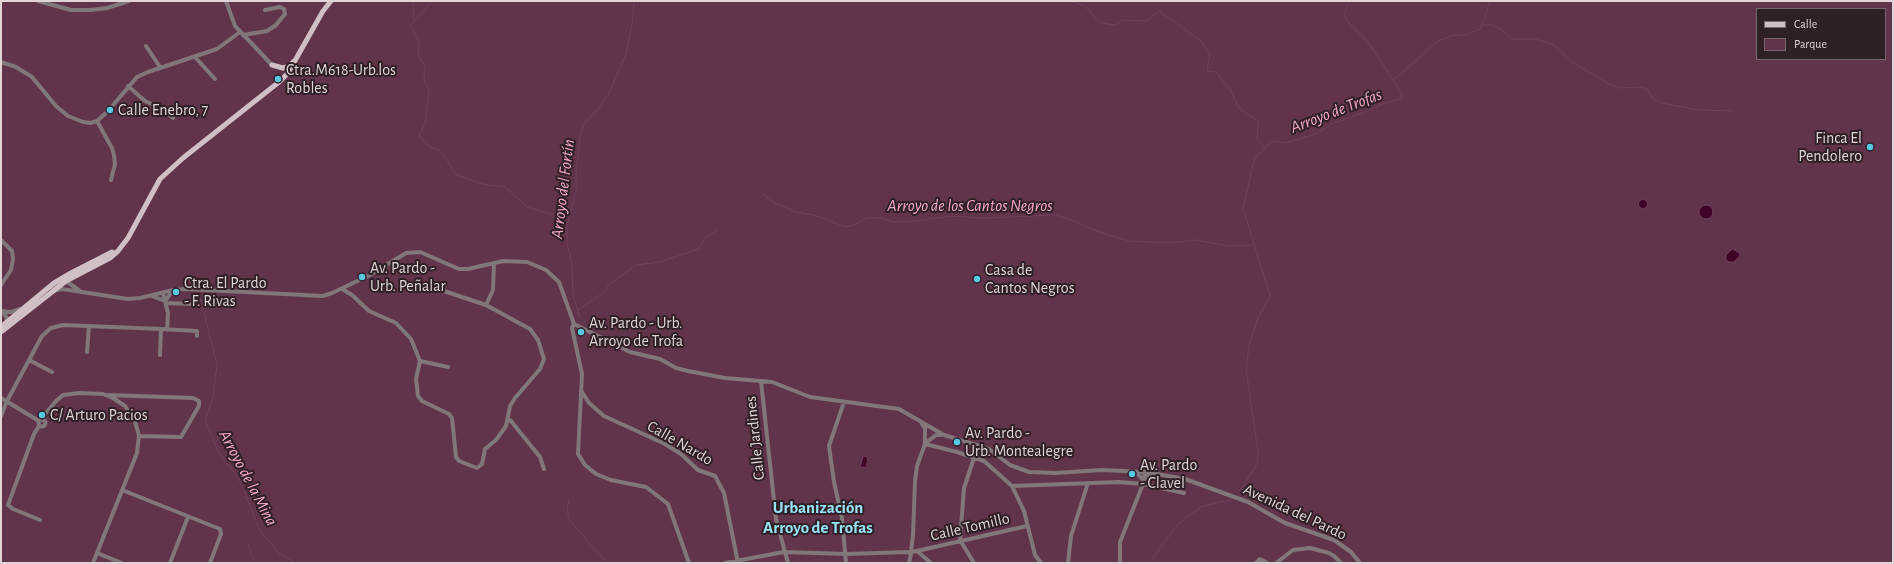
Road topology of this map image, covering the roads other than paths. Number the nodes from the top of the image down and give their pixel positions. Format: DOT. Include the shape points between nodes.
graph roads {
  1 [pos="38,1"];
  2 [pos="129,1"];
  3 [pos="226,1"];
  4 [pos="331,1"];
  5 [pos="265,10"];
  6 [pos="241,34"];
  7 [pos="146,46"];
  8 [pos="304,46"];
  9 [pos="195,57"];
  10 [pos="1,62"];
  11 [pos="272,66"];
  12 [pos="160,67"];
  13 [pos="281,70"];
  14 [pos="288,73"];
  15 [pos="215,79"];
  16 [pos="279,82"];
  17 [pos="128,86"];
  18 [pos="173,118"];
  19 [pos="97,121"];
  20 [pos="111,180"];
  21 [pos="128,238"];
  22 [pos="1,240"];
  23 [pos="494,263"];
  24 [pos="70,283"];
  25 [pos="1,285"];
  26 [pos="350,285"];
  27 [pos="432,287"];
  28 [pos="62,289"];
  29 [pos="342,289"];
  30 [pos="174,290"];
  31 [pos="51,292"];
  32 [pos="84,292"];
  33 [pos="163,293"];
  34 [pos="352,295"];
  35 [pos="151,296"];
  36 [pos="37,297"];
  37 [pos="166,302"];
  38 [pos="192,304"];
  39 [pos="486,305"];
  40 [pos="1,311"];
  41 [pos="6,323"];
  42 [pos="574,324"];
  43 [pos="88,326"];
  44 [pos="1,327"];
  45 [pos="161,329"];
  46 [pos="167,330"];
  47 [pos="1,331"];
  48 [pos="197,336"];
  49 [pos="87,352"];
  50 [pos="160,355"];
  51 [pos="29,360"];
  52 [pos="420,361"];
  53 [pos="448,367"];
  54 [pos="52,372"];
  55 [pos="761,381"];
  56 [pos="582,392"];
  57 [pos="103,394"];
  58 [pos="127,395"];
  59 [pos="1,398"];
  60 [pos="7,401"];
  61 [pos="844,402"];
  62 [pos="122,404"];
  63 [pos="48,410"];
  64 [pos="904,411"];
  65 [pos="1,416"];
  66 [pos="508,419"];
  67 [pos="39,422"];
  68 [pos="929,434"];
  69 [pos="944,435"];
  70 [pos="139,436"];
  71 [pos="925,444"];
  72 [pos="974,458"];
  73 [pos="544,469"];
  74 [pos="1134,472"];
  75 [pos="1145,472"];
  76 [pos="1160,475"];
  77 [pos="1143,482"];
  78 [pos="1088,483"];
  79 [pos="1012,486"];
  80 [pos="122,490"];
  81 [pos="1184,493"];
  82 [pos="188,517"];
  83 [pos="40,520"];
  84 [pos="1027,526"];
  85 [pos="960,540"];
  86 [pos="917,551"];
  87 [pos="784,552"];
  88 [pos="911,552"];
  89 [pos="97,553"];
  90 [pos="846,554"];
  91 [pos="738,561"];
  92 [pos="93,563"];
  93 [pos="122,563"];
  94 [pos="170,563"];
  95 [pos="210,563"];
  96 [pos="689,563"];
  97 [pos="726,563"];
  98 [pos="788,563"];
  99 [pos="846,563"];
  100 [pos="909,563"];
  101 [pos="931,563"];
  102 [pos="974,563"];
  103 [pos="1041,563"];
  104 [pos="1068,563"];
  105 [pos="1120,563"];
  106 [pos="1256,563"];
  107 [pos="1267,563"];
  108 [pos="1276,563"];
  109 [pos="1341,563"];
  110 [pos="1360,563"];
  1 -- 2 [label="street" via="71,10 107,8"];
  3 -- 6 [label="street" via="231,18"];
  4 -- 8 [label="main road"];
  5 -- 6 [label="street" via="280,7 284,9 285,14 267,31"];
  6 -- 9 [label="street" via="217,49"];
  6 -- 11 [label="street"];
  7 -- 12 [label="street"];
  8 -- 13 [label="main road" via="290,66"];
  8 -- 14 [label="main road"];
  9 -- 12 [label="street"];
  9 -- 15 [label="street"];
  10 -- 19 [label="street" via="16,67 32,78 68,116 83,122"];
  11 -- 13 [label="main road"];
  12 -- 17 [label="street" via="137,78"];
  13 -- 14 [label="main road"];
  13 -- 16 [label="main road"];
  14 -- 16 [label="main road"];
  16 -- 21 [label="main road" via="167,172 154,189"];
  17 -- 18 [label="street" via="145,101"];
  17 -- 19 [label="street"];
  19 -- 20 [label="street" via="114,155 115,164"];
  21 -- 24 [label="main road" via="110,258 75,276"];
  21 -- 36 [label="main road" via="108,255 71,273"];
  22 -- 25 [label="street" via="12,251 13,259 11,270"];
  23 -- 26 [label="street" via="459,269 428,254 406,252"];
  23 -- 39 [label="street" via="493,290"];
  23 -- 42 [label="street" via="520,260 540,266 552,274 559,282"];
  24 -- 28 [label="street" via="70,287"];
  24 -- 31 [label="main road"];
  24 -- 32 [label="street"];
  24 -- 36 [label="street" via="61,282"];
  26 -- 29 [label="street"];
  26 -- 34 [label="street"];
  27 -- 39 [label="street"];
  28 -- 31 [label="street"];
  28 -- 32 [label="street"];
  29 -- 30 [label="street" via="323,296"];
  29 -- 34 [label="street"];
  30 -- 33 [label="street"];
  30 -- 37 [label="street"];
  31 -- 47 [label="main road"];
  32 -- 35 [label="street" via="128,299"];
  33 -- 35 [label="street"];
  33 -- 37 [label="street"];
  34 -- 52 [label="street" via="369,311 396,323 404,330 416,348"];
  35 -- 37 [label="street"];
  36 -- 40 [label="street" via="16,311"];
  36 -- 41 [label="main road"];
  37 -- 38 [label="street"];
  37 -- 46 [label="street"];
  39 -- 66 [label="street" via="534,332 544,359 540,369 510,406"];
  40 -- 41 [label="street" via="5,314"];
  41 -- 44 [label="main road"];
  41 -- 47 [label="street"];
  42 -- 55 [label="street, Avenida del Pardo" via="618,348 660,359 682,370"];
  42 -- 56 [label="street" via="572,328 582,374"];
  43 -- 45 [label="street"];
  43 -- 49 [label="street"];
  43 -- 51 [label="street" via="63,325 51,328 42,336"];
  45 -- 46 [label="street"];
  45 -- 50 [label="street"];
  46 -- 48 [label="street" via="197,331"];
  51 -- 54 [label="street"];
  51 -- 60 [label="street"];
  52 -- 53 [label="street"];
  52 -- 66 [label="street" via="416,380 418,396 422,401 449,414 452,418 455,452 459,461 478,468 482,464 485,449 497,439"];
  55 -- 61 [label="street, Avenida del Pardo" via="781,385 810,397"];
  55 -- 87 [label="street, Calle Jardines" via="776,519"];
  56 -- 91 [label="street, Calle Nardo" via="589,403 604,416 665,444 681,454 698,470 715,476 724,493"];
  56 -- 96 [label="street" via="578,454 585,465 596,474 646,488 668,504"];
  57 -- 58 [label="street"];
  57 -- 62 [label="street"];
  57 -- 63 [label="street" via="70,393 56,401"];
  58 -- 62 [label="street"];
  58 -- 70 [label="street" via="193,398 199,401 199,406 181,438"];
  59 -- 60 [label="street"];
  60 -- 65 [label="street"];
  60 -- 67 [label="street"];
  61 -- 64 [label="street, Avenida del Pardo" via="892,407"];
  61 -- 90 [label="street" via="829,446"];
  62 -- 70 [label="street" via="135,420"];
  63 -- 67 [label="street"];
  63 -- 67 [label="street" via="46,423 43,426"];
  64 -- 68 [label="street, Avenida del Pardo"];
  64 -- 68 [label="street" via="923,425"];
  66 -- 73 [label="street" via="540,457"];
  67 -- 83 [label="street" via="8,505"];
  68 -- 69 [label="street, Avenida del Pardo"];
  68 -- 69 [label="street"];
  68 -- 71 [label="street"];
  69 -- 74 [label="street, Avenida del Pardo" via="989,449 1010,465 1029,472"];
  70 -- 80 [label="street" via="137,453"];
  71 -- 72 [label="street"];
  71 -- 88 [label="street" via="915,481"];
  72 -- 79 [label="street" via="984,461"];
  72 -- 85 [label="street" via="964,488"];
  74 -- 75 [label="street, Avenida del Pardo"];
  74 -- 77 [label="street" via="1140,475"];
  75 -- 76 [label="street, Avenida del Pardo"];
  75 -- 77 [label="street"];
  76 -- 77 [label="street" via="1149,476"];
  76 -- 110 [label="street, Avenida del Pardo" via="1185,479 1248,502 1285,523 1334,540 1351,552"];
  77 -- 78 [label="street"];
  77 -- 81 [label="street"];
  77 -- 105 [label="street" via="1120,542"];
  78 -- 79 [label="street"];
  78 -- 104 [label="street" via="1071,536"];
  79 -- 84 [label="street" via="1024,511"];
  80 -- 82 [label="street"];
  80 -- 89 [label="street"];
  82 -- 94 [label="street"];
  82 -- 95 [label="street" via="220,529 221,534"];
  84 -- 85 [label="street, Calle Tomillo"];
  84 -- 103 [label="street" via="1035,555"];
  85 -- 86 [label="street, Calle Tomillo"];
  85 -- 102 [label="street"];
  86 -- 88 [label="street, Calle Tomillo"];
  86 -- 101 [label="street"];
  87 -- 90 [label="street, Calle Tomillo"];
  87 -- 91 [label="street, Calle Tomillo"];
  87 -- 98 [label="street, Calle Jardines"];
  88 -- 90 [label="street, Calle Tomillo"];
  88 -- 100 [label="street"];
  89 -- 92 [label="street"];
  89 -- 93 [label="street"];
  90 -- 99 [label="street"];
  91 -- 97 [label="street, Calle Tomillo"];
  106 -- 107 [label="street" via="1260,559"];
  108 -- 109 [label="street" via="1292,550 1310,548 1329,553"];
}
